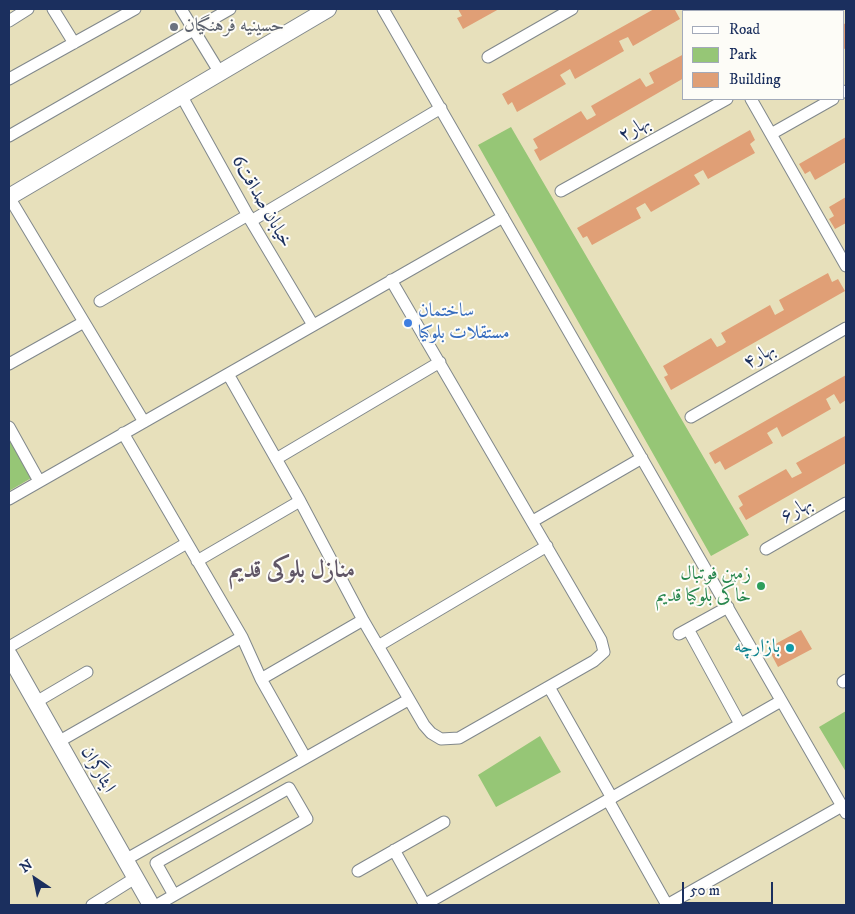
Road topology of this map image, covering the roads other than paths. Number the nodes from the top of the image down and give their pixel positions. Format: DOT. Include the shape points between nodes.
graph roads {
  1 [pos="28,9"];
  2 [pos="53,9"];
  3 [pos="135,9"];
  4 [pos="181,9"];
  5 [pos="230,9"];
  6 [pos="328,9"];
  7 [pos="383,9"];
  8 [pos="572,9"];
  9 [pos="9,20"];
  10 [pos="193,30"];
  11 [pos="74,43"];
  12 [pos="488,57"];
  13 [pos="220,73"];
  14 [pos="9,79"];
  15 [pos="181,95"];
  16 [pos="725,100"];
  17 [pos="752,100"];
  18 [pos="831,100"];
  19 [pos="441,108"];
  20 [pos="771,134"];
  21 [pos="9,136"];
  22 [pos="561,191"];
  23 [pos="9,197"];
  24 [pos="503,216"];
  25 [pos="249,218"];
  26 [pos="846,265"];
  27 [pos="391,280"];
  28 [pos="100,301"];
  29 [pos="84,322"];
  30 [pos="313,325"];
  31 [pos="846,328"];
  32 [pos="440,362"];
  33 [pos="9,364"];
  34 [pos="228,374"];
  35 [pos="691,417"];
  36 [pos="144,422"];
  37 [pos="9,427"];
  38 [pos="123,433"];
  39 [pos="642,458"];
  40 [pos="276,459"];
  41 [pos="39,481"];
  42 [pos="9,498"];
  43 [pos="300,501"];
  44 [pos="846,503"];
  45 [pos="534,521"];
  46 [pos="187,543"];
  47 [pos="547,546"];
  48 [pos="766,549"];
  49 [pos="197,561"];
  50 [pos="728,607"];
  51 [pos="363,620"];
  52 [pos="242,637"];
  53 [pos="378,646"];
  54 [pos="9,647"];
  55 [pos="9,655"];
  56 [pos="86,672"];
  57 [pos="261,679"];
  58 [pos="549,686"];
  59 [pos="408,700"];
  60 [pos="781,701"];
  61 [pos="36,702"];
  62 [pos="740,724"];
  63 [pos="58,742"];
  64 [pos="305,757"];
  65 [pos="610,799"];
  66 [pos="844,810"];
  67 [pos="444,822"];
  68 [pos="394,850"];
  69 [pos="125,860"];
  70 [pos="358,871"];
  71 [pos="135,878"];
  72 [pos="174,895"];
  73 [pos="430,904"];
  74 [pos="92,905"];
  75 [pos="151,905"];
  76 [pos="157,905"];
  1 -- 9 [label="street"];
  2 -- 11 [label="street"];
  3 -- 11 [label="street"];
  4 -- 10 [label="street"];
  5 -- 10 [label="street"];
  6 -- 13 [label="street"];
  7 -- 19 [label="street"];
  8 -- 12 [label="street"];
  10 -- 13 [label="street"];
  10 -- 21 [label="street"];
  11 -- 14 [label="street"];
  13 -- 15 [label="street"];
  15 -- 23 [label="street"];
  15 -- 25 [label="street, خیابان صداقت6"];
  16 -- 22 [label="street, بهار۲"];
  17 -- 20 [label="street"];
  18 -- 20 [label="street"];
  19 -- 24 [label="street"];
  19 -- 25 [label="street"];
  20 -- 26 [label="street"];
  23 -- 29 [label="street"];
  24 -- 27 [label="street"];
  24 -- 39 [label="street"];
  25 -- 28 [label="street"];
  25 -- 30 [label="street, خیابان صداقت6"];
  27 -- 30 [label="street"];
  27 -- 32 [label="street"];
  29 -- 33 [label="street"];
  29 -- 36 [label="street"];
  30 -- 34 [label="street"];
  31 -- 35 [label="street, بهار۴"];
  32 -- 40 [label="street"];
  32 -- 45 [label="street"];
  34 -- 36 [label="street"];
  34 -- 40 [label="street"];
  36 -- 38 [label="street"];
  37 -- 41 [label="street"];
  38 -- 41 [label="street"];
  38 -- 46 [label="street"];
  39 -- 45 [label="street"];
  39 -- 50 [label="street"];
  40 -- 43 [label="street"];
  41 -- 42 [label="street"];
  43 -- 49 [label="street"];
  43 -- 51 [label="street"];
  44 -- 48 [label="street, بهار۶"];
  45 -- 47 [label="street"];
  46 -- 49 [label="street"];
  46 -- 54 [label="street"];
  47 -- 53 [label="street"];
  47 -- 58 [label="street" via="601,640 604,652"];
  49 -- 52 [label="street"];
  50 -- 60 [label="street"];
  50 -- 62 [label="street" via="684,632"];
  51 -- 53 [label="street"];
  51 -- 57 [label="street"];
  52 -- 57 [label="street"];
  52 -- 63 [label="street"];
  53 -- 59 [label="street"];
  55 -- 61 [label="street, ایثارگران"];
  56 -- 61 [label="street"];
  57 -- 64 [label="street"];
  58 -- 59 [label="street" via="451,740 431,733"];
  58 -- 65 [label="street"];
  59 -- 64 [label="street"];
  60 -- 62 [label="street"];
  60 -- 66 [label="street"];
  61 -- 63 [label="street, ایثارگران"];
  62 -- 65 [label="street"];
  63 -- 69 [label="street, ایثارگران"];
  64 -- 69 [label="street"];
  65 -- 66 [label="street" via="667,905"];
  65 -- 73 [label="street"];
  67 -- 68 [label="street"];
  68 -- 70 [label="street"];
  68 -- 73 [label="street"];
  69 -- 71 [label="street, ایثارگران"];
  71 -- 74 [label="street"];
  71 -- 75 [label="street, ایثارگران"];
  72 -- 72 [label="street" via="307,819 289,788 156,863"];
  72 -- 76 [label="street"];
}
